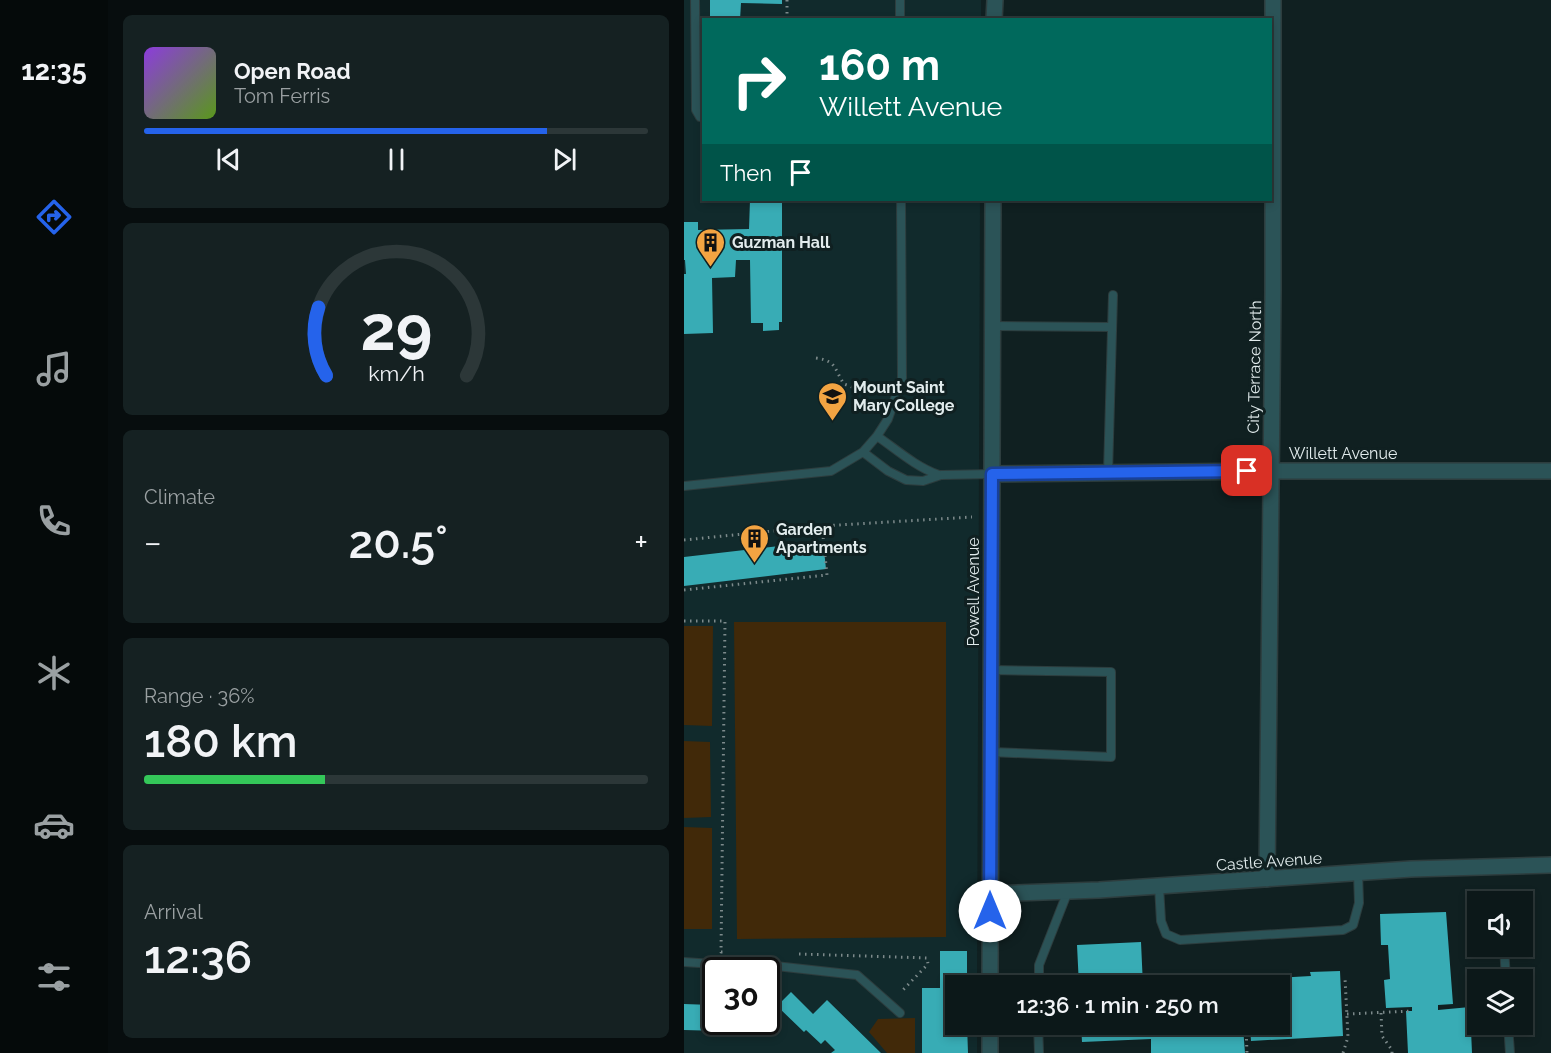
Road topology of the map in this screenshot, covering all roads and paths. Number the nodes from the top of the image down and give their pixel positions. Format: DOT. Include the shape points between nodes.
graph roads {
  1 [pos="695,0"];
  2 [pos="787,0"];
  3 [pos="900,0"];
  4 [pos="995,0"];
  5 [pos="1273,0"];
  6 [pos="788,18"];
  7 [pos="900,18"];
  8 [pos="994,18"];
  9 [pos="700,69"];
  10 [pos="702,117"];
  11 [pos="901,201"];
  12 [pos="993,201"];
  13 [pos="1113,295"];
  14 [pos="993,326"];
  15 [pos="1112,327"];
  16 [pos="816,357"];
  17 [pos="871,391"];
  18 [pos="877,436"];
  19 [pos="863,453"];
  20 [pos="1270,471"];
  21 [pos="1551,471"];
  22 [pos="1108,472"];
  23 [pos="992,474"];
  24 [pos="941,475"];
  25 [pos="684,486"];
  26 [pos="972,517"];
  27 [pos="822,526"];
  28 [pos="684,540"];
  29 [pos="684,590"];
  30 [pos="684,621"];
  31 [pos="991,670"];
  32 [pos="991,752"];
  33 [pos="1551,866"];
  34 [pos="1358,873"];
  35 [pos="1267,879"];
  36 [pos="1159,886"];
  37 [pos="1068,891"];
  38 [pos="990,894"];
  39 [pos="722,952"];
  40 [pos="684,962"];
  41 [pos="990,975"];
  42 [pos="1039,975"];
  43 [pos="1345,978"];
  44 [pos="1412,1011"];
  45 [pos="1381,1012"];
  46 [pos="900,1013"];
  47 [pos="1347,1014"];
  48 [pos="990,1035"];
  49 [pos="1038,1035"];
  50 [pos="1246,1035"];
  51 [pos="1509,1035"];
  52 [pos="990,1053"];
  53 [pos="1039,1053"];
  54 [pos="1247,1053"];
  55 [pos="1343,1053"];
  56 [pos="1392,1053"];
  57 [pos="1510,1053"];
  1 -- 9 [label="lane"];
  2 -- 6 [label="path"];
  3 -- 7 [label="lane"];
  4 -- 8 [label="street"];
  5 -- 20 [label="street, City Terrace North"];
  9 -- 10 [label="lane" via="696,110"];
  11 -- 18 [label="lane" via="902,378"];
  12 -- 14 [label="street, Powell Avenue"];
  13 -- 15 [label="lane"];
  14 -- 15 [label="lane"];
  14 -- 23 [label="street, Powell Avenue"];
  15 -- 22 [label="lane"];
  16 -- 17 [label="path" via="833,363 844,384"];
  18 -- 19 [label="lane"];
  18 -- 24 [label="lane" via="917,465"];
  19 -- 24 [label="lane" via="906,480"];
  19 -- 25 [label="lane" via="831,471"];
  20 -- 21 [label="street, Willett Avenue"];
  20 -- 22 [label="street, Willett Avenue"];
  20 -- 35 [label="street, City Terrace North"];
  22 -- 23 [label="street, Willett Avenue"];
  23 -- 24 [label="lane"];
  23 -- 31 [label="street, Powell Avenue"];
  26 -- 27 [label="path"];
  27 -- 28 [label="path"];
  27 -- 29 [label="path" via="827,575"];
  30 -- 39 [label="path" via="725,621"];
  31 -- 32 [label="street, Powell Avenue"];
  31 -- 32 [label="lane" via="1111,672 1111,757"];
  32 -- 38 [label="street, Powell Avenue"];
  33 -- 34 [label="street, Castle Avenue"];
  34 -- 35 [label="street, Castle Avenue"];
  34 -- 36 [label="lane" via="1359,903 1353,925 1343,930 1180,939 1166,934 1163,928"];
  35 -- 36 [label="street, Castle Avenue"];
  36 -- 37 [label="street, Castle Avenue"];
  37 -- 38 [label="street, Castle Avenue"];
  37 -- 42 [label="lane" via="1039,965"];
  38 -- 41 [label="street, Powell Avenue"];
  40 -- 46 [label="lane" via="758,964 857,975"];
  43 -- 47 [label="path"];
  44 -- 45 [label="path"];
  45 -- 47 [label="path"];
  45 -- 56 [label="path" via="1382,1036"];
  47 -- 55 [label="path" via="1348,1036"];
  48 -- 52 [label="street"];
  49 -- 53 [label="lane"];
  50 -- 54 [label="path"];
  51 -- 57 [label="lane"];
}
